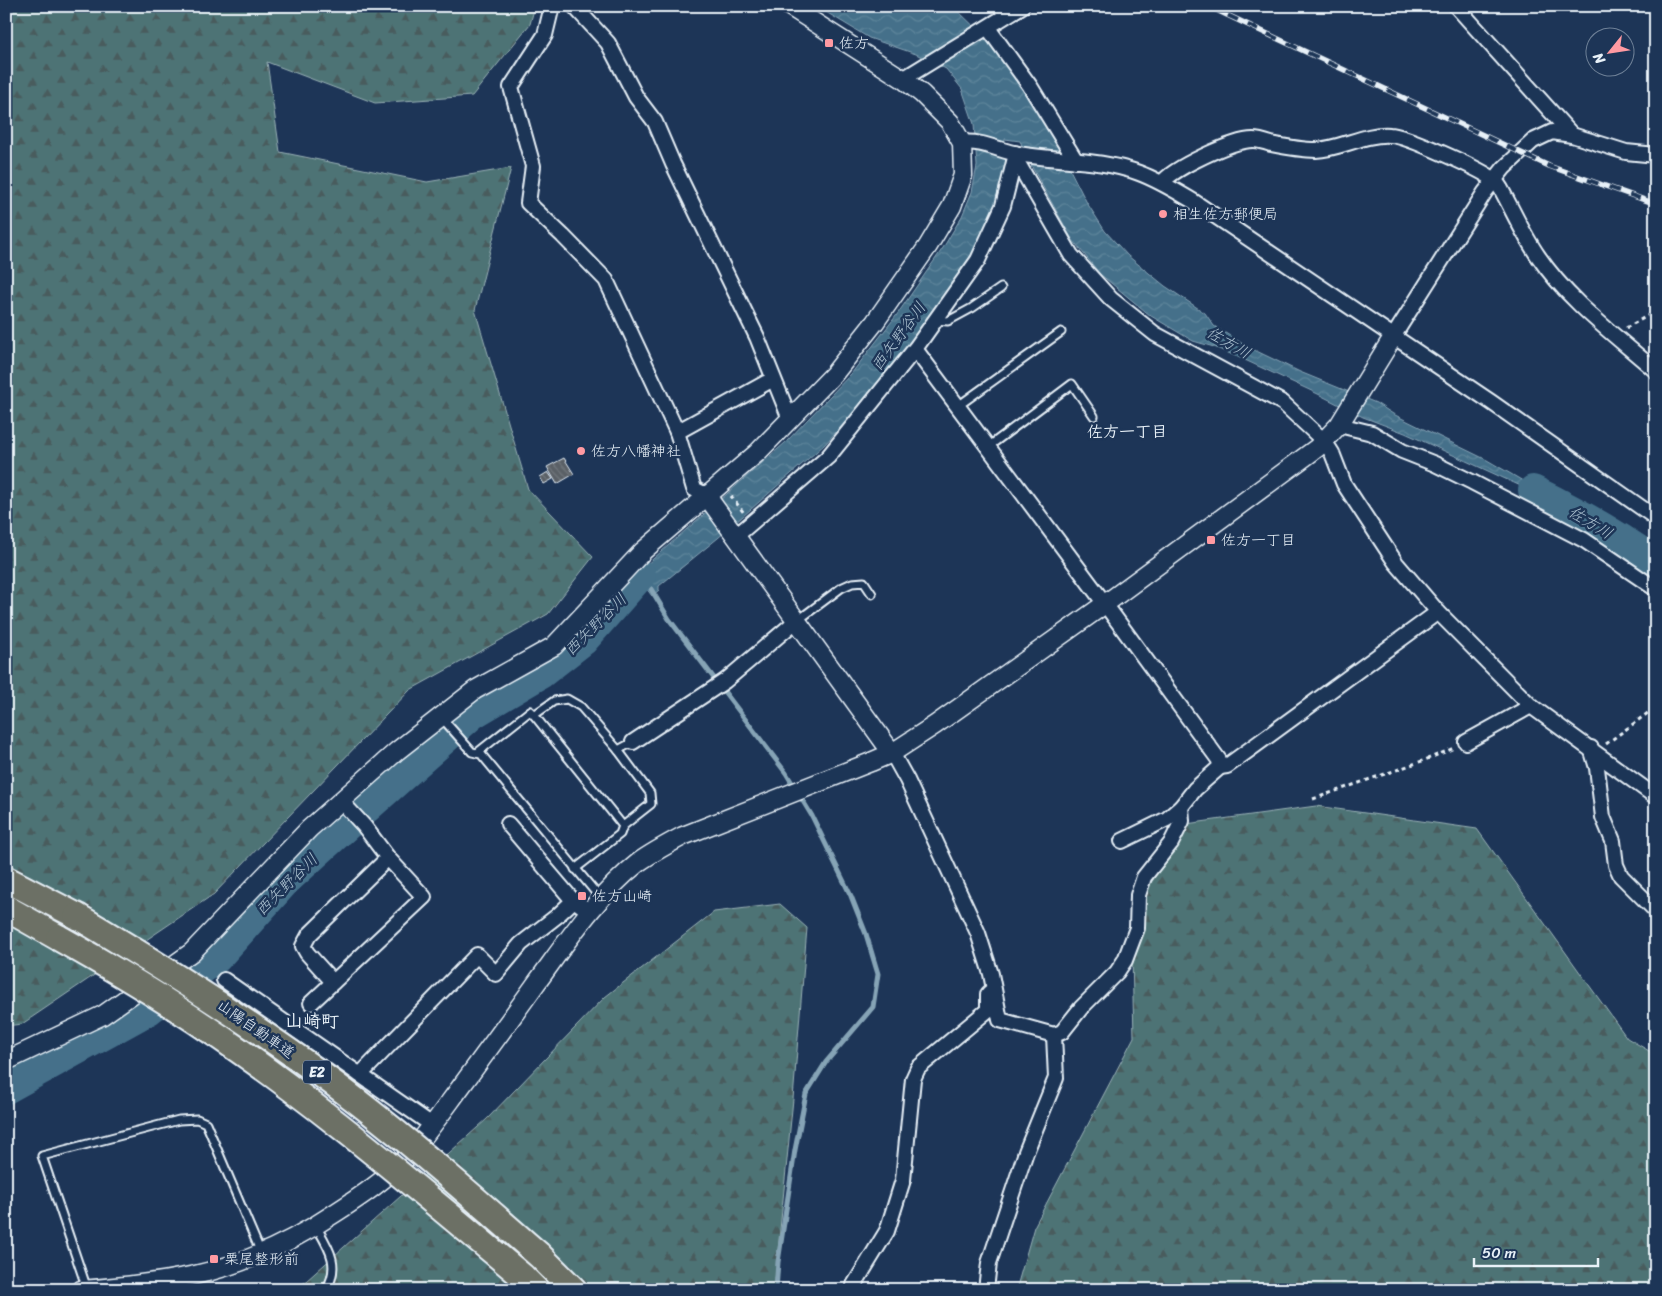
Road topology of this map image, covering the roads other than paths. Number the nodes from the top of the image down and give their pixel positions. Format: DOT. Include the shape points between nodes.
graph roads {
  1 [pos="552,6"];
  2 [pos="574,6"];
  3 [pos="789,6"];
  4 [pos="1022,6"];
  5 [pos="1456,6"];
  6 [pos="995,18"];
  7 [pos="907,76"];
  8 [pos="1572,135"];
  9 [pos="967,142"];
  10 [pos="1015,155"];
  11 [pos="1656,155"];
  12 [pos="1074,160"];
  13 [pos="1494,180"];
  14 [pos="1162,183"];
  15 [pos="1001,288"];
  16 [pos="936,320"];
  17 [pos="1061,332"];
  18 [pos="1393,337"];
  19 [pos="915,349"];
  20 [pos="1656,371"];
  21 [pos="773,379"];
  22 [pos="958,406"];
  23 [pos="1094,416"];
  24 [pos="790,419"];
  25 [pos="1340,423"];
  26 [pos="676,432"];
  27 [pos="1325,442"];
  28 [pos="988,447"];
  29 [pos="706,495"];
  30 [pos="1656,518"];
  31 [pos="736,537"];
  32 [pos="1656,589"];
  33 [pos="872,594"];
  34 [pos="1106,604"];
  35 [pos="1438,612"];
  36 [pos="796,621"];
  37 [pos="1531,706"];
  38 [pos="534,715"];
  39 [pos="443,720"];
  40 [pos="633,742"];
  41 [pos="1466,742"];
  42 [pos="618,750"];
  43 [pos="1593,750"];
  44 [pos="477,753"];
  45 [pos="892,753"];
  46 [pos="1220,767"];
  47 [pos="1656,797"];
  48 [pos="344,805"];
  49 [pos="1181,807"];
  50 [pos="508,824"];
  51 [pos="623,826"];
  52 [pos="1122,841"];
  53 [pos="388,858"];
  54 [pos="575,869"];
  55 [pos="6,879"];
  56 [pos="574,900"];
  57 [pos="596,906"];
  58 [pos="6,908"];
  59 [pos="1656,911"];
  60 [pos="224,980"];
  61 [pos="333,982"];
  62 [pos="994,990"];
  63 [pos="311,1003"];
  64 [pos="1054,1035"];
  65 [pos="6,1061"];
  66 [pos="360,1076"];
  67 [pos="432,1125"];
  68 [pos="316,1226"];
  69 [pos="261,1253"];
  70 [pos="529,1283"];
  71 [pos="854,1285"];
  72 [pos="87,1289"];
  73 [pos="81,1290"];
  74 [pos="326,1290"];
  75 [pos="574,1290"];
  76 [pos="986,1290"];
  1 -- 26 [label="street" via="545,35 511,87 534,166 528,203 606,280"];
  2 -- 21 [label="street" via="608,43 636,97 655,122 757,337"];
  3 -- 7 [label="street"];
  4 -- 6 [label="street"];
  5 -- 8 [label="street"];
  6 -- 7 [label="street"];
  6 -- 12 [label="street"];
  7 -- 9 [label="street"];
  8 -- 11 [label="street" via="1626,152"];
  8 -- 13 [label="street" via="1552,132 1533,141"];
  9 -- 10 [label="street"];
  9 -- 24 [label="street" via="959,190 928,246 834,374"];
  10 -- 12 [label="street"];
  10 -- 16 [label="street" via="1003,206 978,260"];
  10 -- 27 [label="street" via="1071,255 1111,299 1155,334 1283,404"];
  12 -- 14 [label="street" via="1123,168"];
  13 -- 14 [label="street" via="1391,134 1318,150 1253,140 1234,144 1168,176"];
  13 -- 18 [label="street"];
  13 -- 20 [label="street" via="1537,256 1556,279 1588,313"];
  14 -- 18 [label="street"];
  15 -- 16 [label="lane" via="948,321"];
  16 -- 19 [label="street"];
  17 -- 22 [label="lane"];
  18 -- 25 [label="street"];
  18 -- 30 [label="street"];
  19 -- 22 [label="street"];
  19 -- 31 [label="street" via="828,457"];
  21 -- 24 [label="street"];
  21 -- 26 [label="street"];
  22 -- 28 [label="street"];
  23 -- 28 [label="lane" via="1072,384"];
  24 -- 29 [label="street" via="757,454"];
  25 -- 27 [label="street"];
  25 -- 32 [label="street" via="1372,433 1402,451 1472,482 1584,540"];
  26 -- 29 [label="street" via="694,489"];
  27 -- 34 [label="street"];
  27 -- 35 [label="street" via="1344,484 1386,548"];
  28 -- 34 [label="street"];
  29 -- 31 [label="street"];
  29 -- 39 [label="street" via="643,551 554,646 475,690"];
  31 -- 36 [label="street"];
  33 -- 36 [label="lane" via="864,582 852,583"];
  34 -- 45 [label="street" via="930,730"];
  34 -- 46 [label="street" via="1219,760"];
  35 -- 37 [label="street"];
  35 -- 46 [label="street" via="1227,766"];
  36 -- 40 [label="street" via="720,685"];
  36 -- 45 [label="street"];
  37 -- 41 [label="street"];
  37 -- 43 [label="street"];
  38 -- 42 [label="lane" via="554,701 567,699 581,706"];
  38 -- 44 [label="lane" via="530,711"];
  38 -- 51 [label="lane"];
  39 -- 44 [label="lane" via="472,752"];
  39 -- 48 [label="street" via="397,751"];
  40 -- 42 [label="lane"];
  42 -- 51 [label="lane" via="650,793 651,804"];
  43 -- 47 [label="street"];
  43 -- 59 [label="street" via="1603,817 1613,841 1616,865 1621,876"];
  44 -- 54 [label="lane"];
  45 -- 57 [label="street" via="699,828 629,870"];
  45 -- 62 [label="street" via="978,933"];
  46 -- 49 [label="street"];
  48 -- 53 [label="street"];
  48 -- 65 [label="street" via="310,829 192,952 103,1015"];
  49 -- 52 [label="street" via="1167,819"];
  49 -- 64 [label="street" via="1182,821 1171,843 1144,877 1138,895 1137,928 1125,960 1062,1032"];
  50 -- 56 [label="street"];
  51 -- 54 [label="lane" via="620,834"];
  53 -- 61 [label="street" via="308,935 303,946"];
  53 -- 61 [label="street" via="424,897"];
  54 -- 57 [label="lane"];
  55 -- 75 [label="highway, 山陽自動車道 / E2, bridge" via="77,916 196,988 333,1084 452,1178"];
  56 -- 57 [label="street"];
  56 -- 66 [label="street" via="521,944 496,974 477,955"];
  57 -- 67 [label="street"];
  58 -- 70 [label="highway, 山陽自動車道 / E2, bridge" via="174,1006 244,1055 330,1118"];
  60 -- 66 [label="street"];
  61 -- 63 [label="street"];
  62 -- 64 [label="street" via="1000,1020"];
  62 -- 71 [label="street" via="988,994 988,1010 918,1068 913,1079 903,1180 888,1230"];
  64 -- 76 [label="street" via="1056,1078 1026,1152 989,1263"];
  66 -- 67 [label="street"];
  67 -- 68 [label="street" via="381,1181"];
  68 -- 69 [label="street"];
  68 -- 74 [label="lane" via="330,1250 334,1269"];
  69 -- 72 [label="street" via="196,1275"];
  69 -- 72 [label="lane" via="206,1122 179,1120 42,1156"];
  72 -- 73 [label="street"];
}
